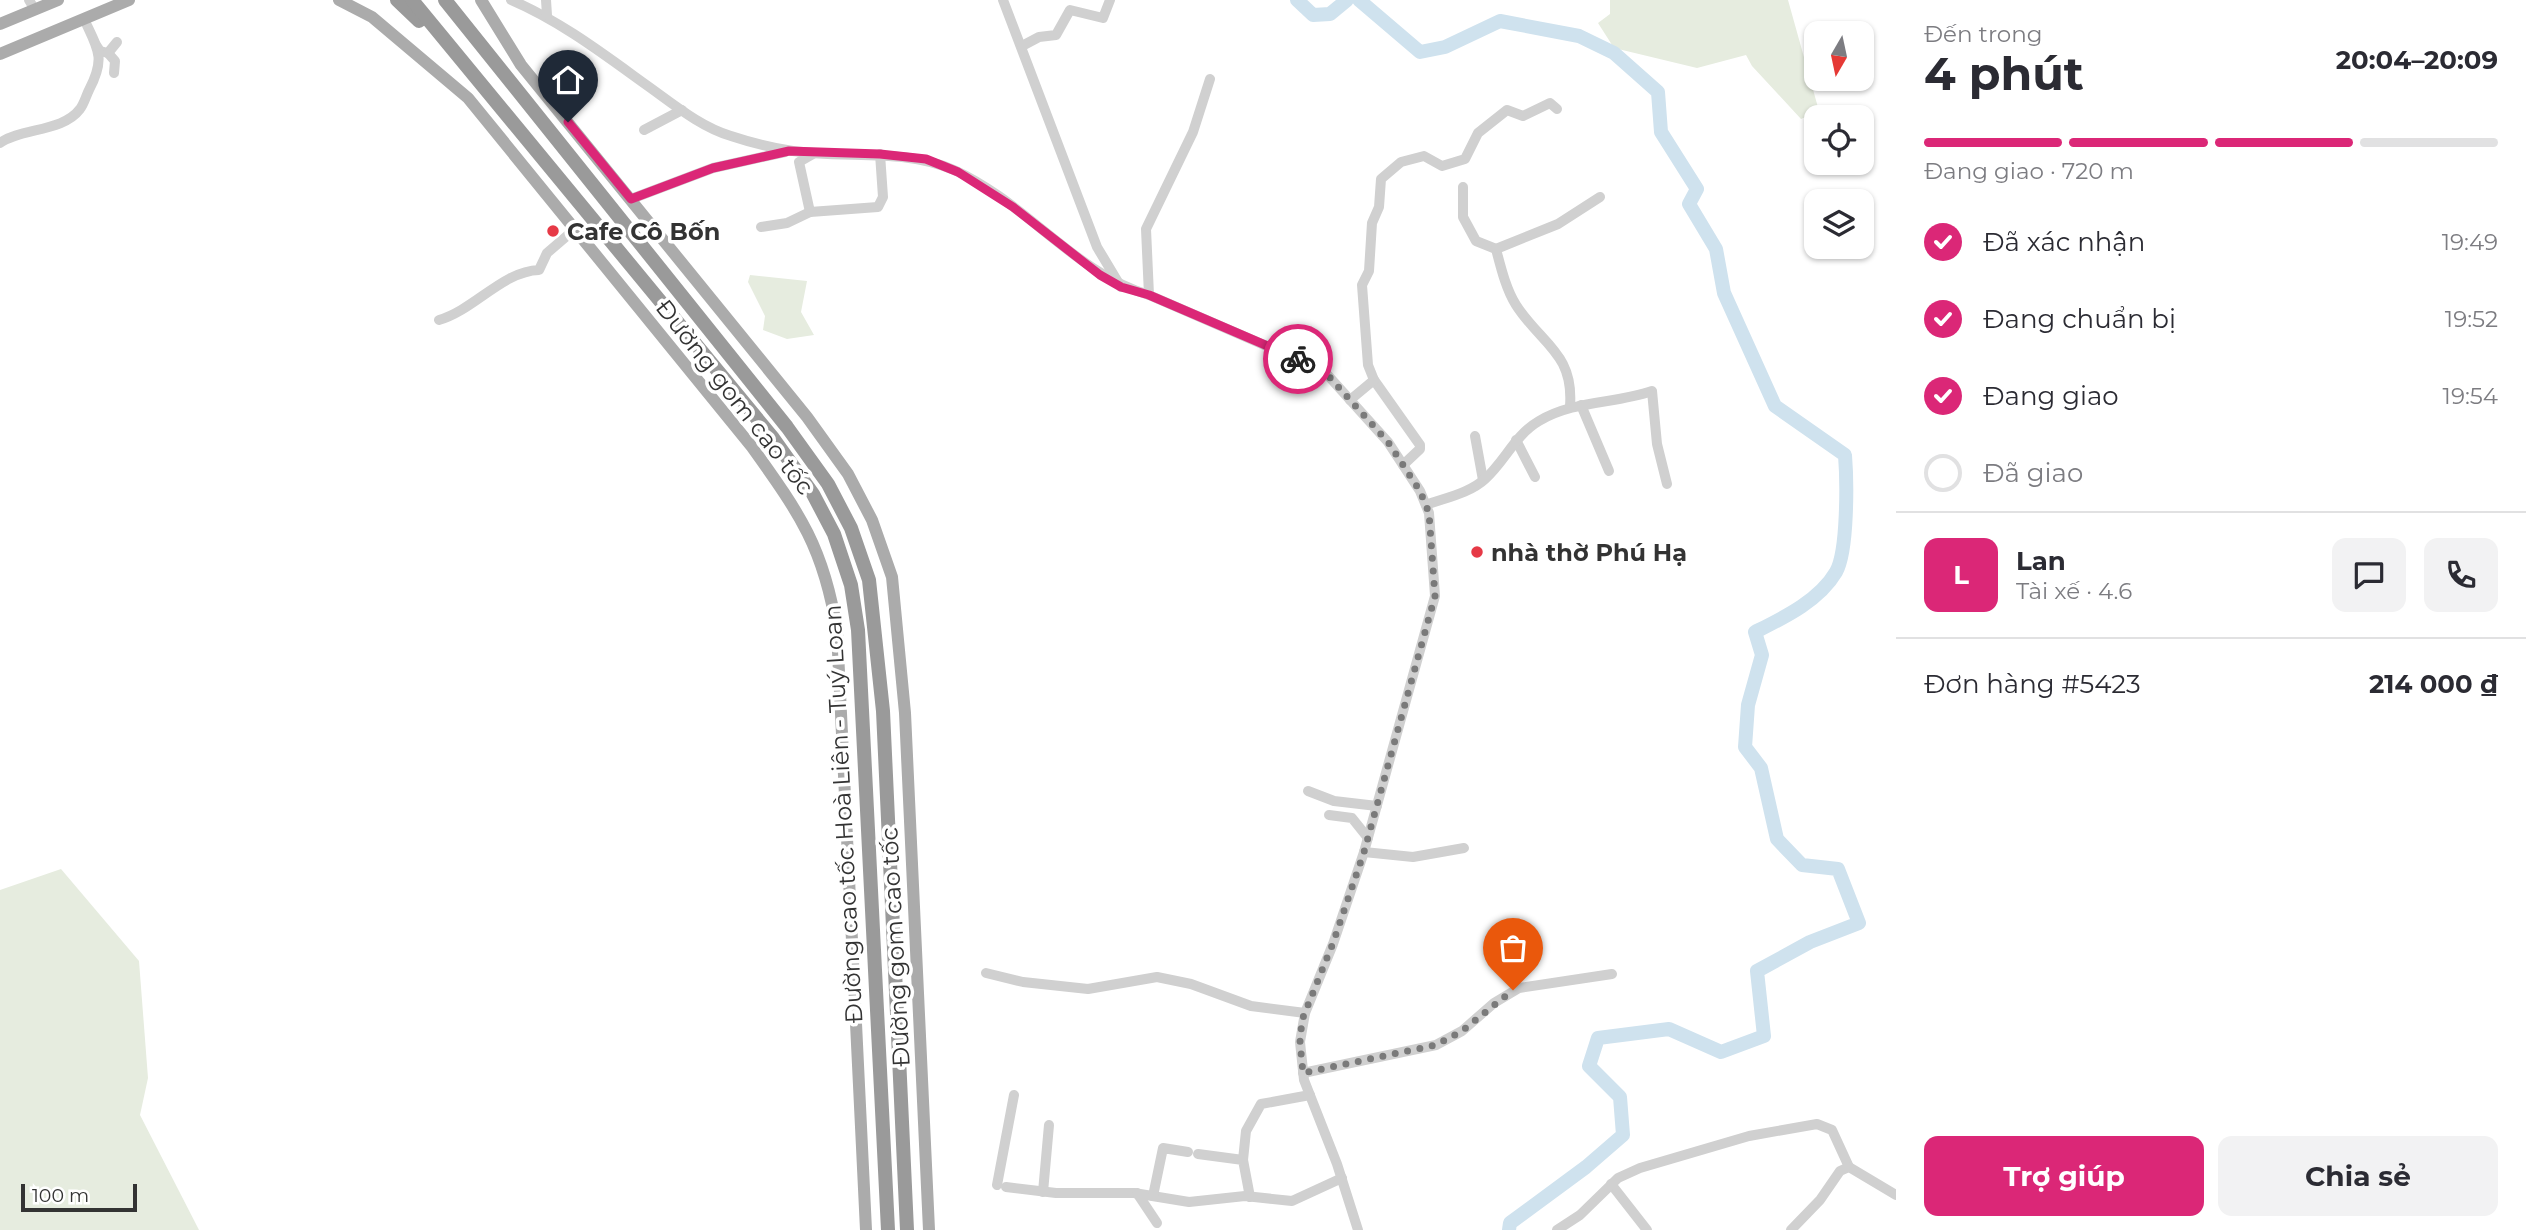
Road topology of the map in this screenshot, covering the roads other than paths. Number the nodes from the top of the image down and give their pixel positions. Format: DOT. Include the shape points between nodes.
graph roads {
  1 [pos="58,0"];
  2 [pos="129,0"];
  3 [pos="340,0"];
  4 [pos="397,0"];
  5 [pos="412,0"];
  6 [pos="445,0"];
  7 [pos="455,0"];
  8 [pos="481,0"];
  9 [pos="511,0"];
  10 [pos="546,0"];
  11 [pos="1003,0"];
  12 [pos="1110,0"];
  13 [pos="32,5"];
  14 [pos="547,15"];
  15 [pos="83,19"];
  16 [pos="0,24"];
  17 [pos="117,42"];
  18 [pos="96,45"];
  19 [pos="1022,46"];
  20 [pos="108,53"];
  21 [pos="0,54"];
  22 [pos="114,73"];
  23 [pos="1210,79"];
  24 [pos="1557,109"];
  25 [pos="682,110"];
  26 [pos="644,130"];
  27 [pos="0,143"];
  28 [pos="789,151"];
  29 [pos="821,151"];
  30 [pos="880,154"];
  31 [pos="1463,187"];
  32 [pos="1600,197"];
  33 [pos="631,199"];
  34 [pos="605,202"];
  35 [pos="810,212"];
  36 [pos="761,227"];
  37 [pos="575,229"];
  38 [pos="1097,247"];
  39 [pos="1496,249"];
  40 [pos="630,261"];
  41 [pos="1082,261"];
  42 [pos="1121,287"];
  43 [pos="1149,295"];
  44 [pos="439,320"];
  45 [pos="1549,342"];
  46 [pos="1543,353"];
  47 [pos="1374,380"];
  48 [pos="1350,400"];
  49 [pos="1575,406"];
  50 [pos="1475,436"];
  51 [pos="1516,440"];
  52 [pos="1403,464"];
  53 [pos="1609,471"];
  54 [pos="1535,477"];
  55 [pos="1483,480"];
  56 [pos="1667,484"];
  57 [pos="1426,505"];
  58 [pos="1308,791"];
  59 [pos="1377,806"];
  60 [pos="1329,816"];
  61 [pos="1368,838"];
  62 [pos="1464,848"];
  63 [pos="1364,852"];
  64 [pos="986,973"];
  65 [pos="1612,974"];
  66 [pos="1305,1013"];
  67 [pos="1303,1073"];
  68 [pos="1014,1095"];
  69 [pos="1310,1095"];
  70 [pos="1049,1125"];
  71 [pos="1244,1160"];
  72 [pos="1850,1167"];
  73 [pos="1342,1178"];
  74 [pos="1611,1184"];
  75 [pos="1043,1192"];
  76 [pos="1137,1193"];
  77 [pos="1896,1195"];
  78 [pos="1153,1196"];
  79 [pos="1250,1197"];
  80 [pos="1157,1223"];
  81 [pos="866,1230"];
  82 [pos="888,1230"];
  83 [pos="907,1230"];
  84 [pos="929,1230"];
  85 [pos="1358,1230"];
  86 [pos="1557,1230"];
  87 [pos="1647,1230"];
  88 [pos="1791,1230"];
  1 -- 13 [label="main road"];
  2 -- 15 [label="main road"];
  3 -- 37 [label="main road, Đường gom cao tốc" via="372,17 468,98"];
  4 -- 40 [label="highway"];
  5 -- 40 [label="highway, Đường cao tốc Hoà Liên - Tuý Loan"];
  6 -- 34 [label="highway, Đường cao tốc Hoà Liên - Tuý Loan"];
  7 -- 34 [label="highway"];
  8 -- 33 [label="main road, Đường gom cao tốc" via="520,65"];
  9 -- 14 [label="street"];
  10 -- 14 [label="street"];
  11 -- 19 [label="street"];
  12 -- 19 [label="street" via="1103,18 1070,10 1056,35"];
  13 -- 16 [label="main road"];
  14 -- 25 [label="street"];
  15 -- 18 [label="street"];
  15 -- 21 [label="main road"];
  17 -- 20 [label="street"];
  18 -- 20 [label="street"];
  18 -- 27 [label="street" via="100,68 75,114"];
  19 -- 38 [label="street"];
  20 -- 22 [label="street" via="115,61"];
  23 -- 43 [label="street" via="1193,132 1146,229"];
  24 -- 47 [label="street" via="1550,103 1523,116 1507,110 1478,133 1465,159 1444,166 1424,156 1401,162 1381,178 1362,285 1368,365"];
  25 -- 26 [label="street"];
  25 -- 28 [label="street" via="729,136"];
  28 -- 29 [label="street"];
  28 -- 33 [label="street" via="713,168"];
  29 -- 30 [label="street"];
  29 -- 35 [label="street" via="799,162"];
  30 -- 35 [label="street" via="883,204"];
  30 -- 41 [label="street" via="926,159 958,172 1013,207"];
  31 -- 39 [label="street" via="1463,217 1476,241"];
  32 -- 39 [label="street" via="1558,224"];
  33 -- 84 [label="main road, Đường gom cao tốc" via="848,474 872,520 892,577 905,713"];
  34 -- 83 [label="highway, Đường cao tốc Hoà Liên - Tuý Loan" via="788,427 828,484 851,528 869,580 883,710"];
  35 -- 36 [label="street" via="787,223"];
  37 -- 44 [label="street" via="547,253 539,270 525,271 459,314"];
  37 -- 81 [label="main road, Đường gom cao tốc" via="794,505 813,540 830,588 842,708"];
  38 -- 41 [label="street" via="1094,261"];
  38 -- 42 [label="street"];
  39 -- 45 [label="street" via="1517,306"];
  40 -- 82 [label="highway, Đường cao tốc Hoà Liên - Tuý Loan" via="813,494 834,534 851,585 864,711"];
  41 -- 42 [label="street"];
  42 -- 43 [label="street"];
  43 -- 48 [label="street" via="1324,371"];
  45 -- 46 [label="street"];
  45 -- 49 [label="street" via="1569,377"];
  47 -- 48 [label="street"];
  47 -- 52 [label="street" via="1420,445"];
  48 -- 52 [label="street"];
  49 -- 51 [label="street" via="1542,419"];
  49 -- 53 [label="street"];
  49 -- 56 [label="street" via="1652,391 1657,444"];
  50 -- 55 [label="street"];
  51 -- 54 [label="street"];
  51 -- 55 [label="street"];
  52 -- 57 [label="street"];
  55 -- 57 [label="street"];
  57 -- 59 [label="street" via="1435,596"];
  58 -- 59 [label="street" via="1334,801"];
  59 -- 61 [label="street"];
  60 -- 61 [label="street" via="1352,818"];
  61 -- 63 [label="street"];
  62 -- 63 [label="street" via="1413,857"];
  63 -- 66 [label="street"];
  64 -- 66 [label="street" via="1088,989 1157,977 1251,1006"];
  65 -- 67 [label="street" via="1519,988 1436,1045"];
  66 -- 67 [label="street" via="1300,1042"];
  67 -- 69 [label="street"];
  68 -- 75 [label="street" via="1002,1186"];
  69 -- 71 [label="street" via="1261,1104 1246,1131"];
  69 -- 73 [label="street"];
  70 -- 75 [label="street"];
  71 -- 78 [label="street" via="1163,1148"];
  71 -- 79 [label="street"];
  72 -- 74 [label="street" via="1832,1130 1817,1124 1749,1136 1640,1167"];
  72 -- 77 [label="street"];
  72 -- 88 [label="street" via="1840,1171"];
  73 -- 79 [label="street" via="1292,1201"];
  73 -- 85 [label="street"];
  74 -- 86 [label="street"];
  74 -- 87 [label="street"];
  75 -- 76 [label="street"];
  76 -- 78 [label="street"];
  76 -- 80 [label="street"];
  78 -- 79 [label="street" via="1189,1202"];
}
